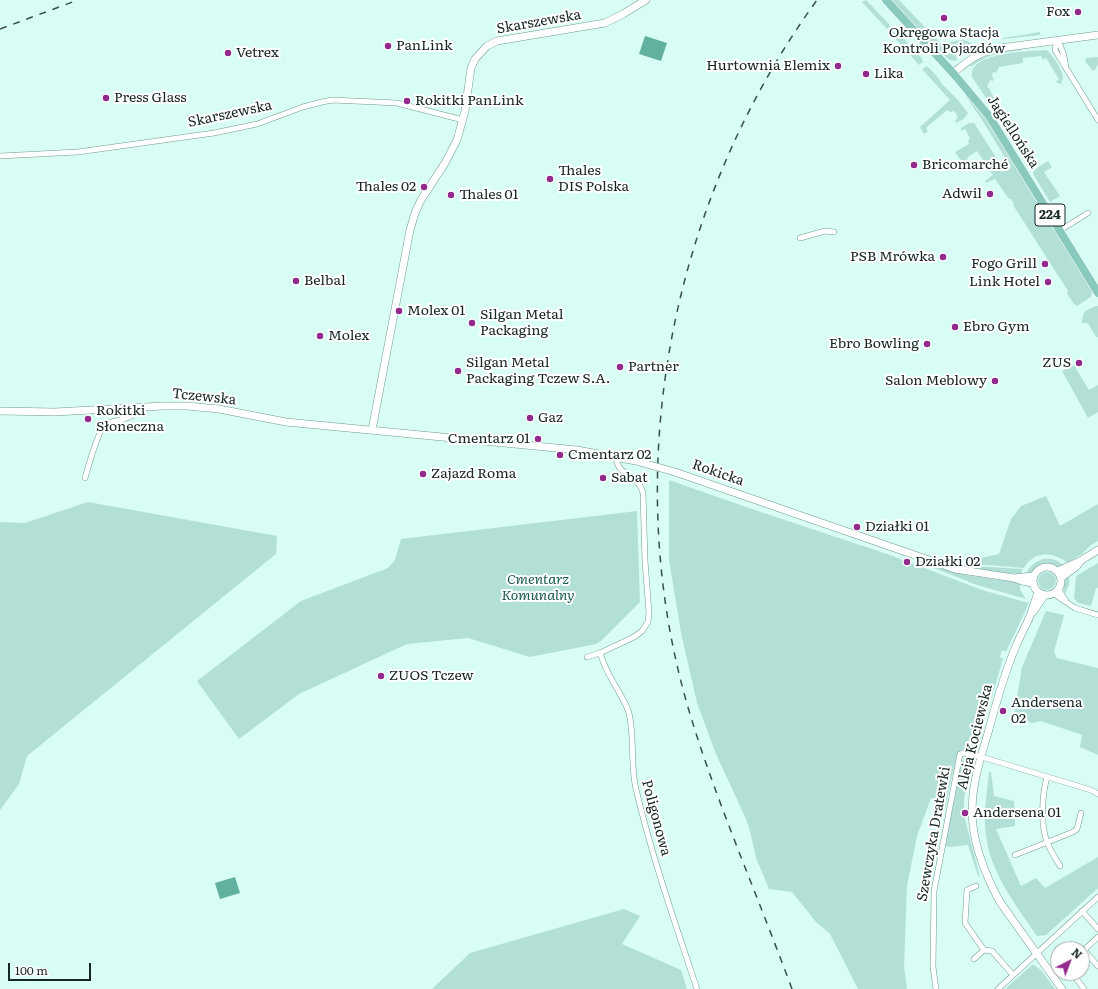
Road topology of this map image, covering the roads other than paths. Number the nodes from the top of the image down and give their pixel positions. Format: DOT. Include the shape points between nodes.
graph roads {
  1 [pos="646,0"];
  2 [pos="886,0"];
  3 [pos="1098,35"];
  4 [pos="1057,40"];
  5 [pos="953,72"];
  6 [pos="463,120"];
  7 [pos="1098,120"];
  8 [pos="0,156"];
  9 [pos="1088,214"];
  10 [pos="1059,231"];
  11 [pos="834,232"];
  12 [pos="800,238"];
  13 [pos="1098,293"];
  14 [pos="134,408"];
  15 [pos="0,411"];
  16 [pos="372,430"];
  17 [pos="405,433"];
  18 [pos="616,457"];
  19 [pos="85,478"];
  20 [pos="1098,550"];
  21 [pos="1059,575"];
  22 [pos="1033,579"];
  23 [pos="1056,592"];
  24 [pos="1041,594"];
  25 [pos="1098,614"];
  26 [pos="600,653"];
  27 [pos="587,657"];
  28 [pos="981,757"];
  29 [pos="1047,777"];
  30 [pos="1098,794"];
  31 [pos="1081,813"];
  32 [pos="1047,842"];
  33 [pos="1015,854"];
  34 [pos="1060,866"];
  35 [pos="976,886"];
  36 [pos="1098,897"];
  37 [pos="1082,912"];
  38 [pos="1098,929"];
  39 [pos="1098,937"];
  40 [pos="1090,944"];
  41 [pos="984,950"];
  42 [pos="1037,953"];
  43 [pos="1090,958"];
  44 [pos="974,959"];
  45 [pos="1098,966"];
  46 [pos="1013,975"];
  47 [pos="697,989"];
  48 [pos="936,989"];
  49 [pos="998,989"];
  50 [pos="1062,989"];
  1 -- 6 [label="street, Skarszewska" via="605,23 497,41 487,46 475,59 471,68"];
  2 -- 5 [label="main road, Jagiellońska / 224"];
  3 -- 4 [label="street"];
  4 -- 5 [label="street" via="993,48 984,51"];
  4 -- 7 [label="street" via="1062,48 1066,68"];
  5 -- 10 [label="main road, Jagiellońska / 224" via="989,116"];
  6 -- 8 [label="street, Skarszewska" via="397,103 332,100 257,124 214,133 78,152"];
  6 -- 16 [label="street, Skarszewska" via="452,151 421,200 413,220"];
  9 -- 10 [label="street"];
  10 -- 13 [label="main road, Jagiellońska / 224"];
  11 -- 12 [label="street" via="825,231"];
  14 -- 15 [label="street, Tczewska" via="56,412"];
  14 -- 16 [label="street, Tczewska" via="203,407 286,422"];
  14 -- 19 [label="street" via="134,414 128,419 108,424 101,429"];
  16 -- 17 [label="street, Tczewska"];
  17 -- 18 [label="street, Rokicka" via="577,450"];
  18 -- 22 [label="street, Rokicka, bridge" via="675,472 955,569"];
  18 -- 26 [label="street" via="618,467 636,479 642,487 650,613 642,632"];
  20 -- 21 [label="street" via="1080,561 1077,566"];
  21 -- 22 [label="street" via="1049,567 1044,567"];
  21 -- 23 [label="street" via="1061,586"];
  22 -- 24 [label="street" via="1034,588"];
  23 -- 24 [label="street"];
  23 -- 25 [label="street" via="1069,606"];
  24 -- 28 [label="street, Aleja Kociewska" via="1004,678"];
  26 -- 27 [label="street"];
  26 -- 47 [label="street, Poligonowa" via="628,712 635,788 654,860"];
  28 -- 29 [label="street, Szewczyka Dratewki"];
  28 -- 42 [label="street, Aleja Kociewska" via="973,812 980,856 1000,902"];
  28 -- 48 [label="street, Szewczyka Dratewki" via="964,753 959,756 934,891 933,967"];
  29 -- 30 [label="street, Szewczyka Dratewki"];
  29 -- 32 [label="street" via="1042,811"];
  31 -- 32 [label="street" via="1077,829"];
  32 -- 33 [label="street"];
  32 -- 34 [label="street"];
  35 -- 41 [label="street" via="967,890 965,923"];
  36 -- 37 [label="street"];
  37 -- 38 [label="street"];
  37 -- 42 [label="street"];
  39 -- 40 [label="street"];
  41 -- 44 [label="street"];
  41 -- 46 [label="street" via="992,951"];
  42 -- 46 [label="street"];
  42 -- 50 [label="street, Aleja Kociewska"];
  43 -- 45 [label="street"];
  46 -- 49 [label="street"];
}
